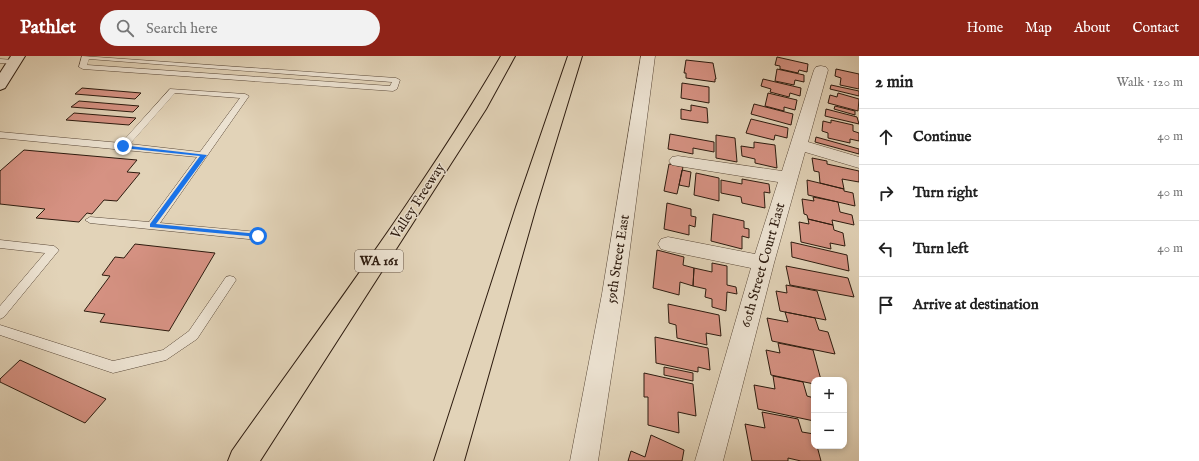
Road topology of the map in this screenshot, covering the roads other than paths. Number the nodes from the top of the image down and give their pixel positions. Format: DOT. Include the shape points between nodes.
graph roads {
  1 [pos="86,56"];
  2 [pos="508,56"];
  3 [pos="575,56"];
  4 [pos="648,56"];
  5 [pos="11,60"];
  6 [pos="820,70"];
  7 [pos="0,85"];
  8 [pos="0,135"];
  9 [pos="798,145"];
  10 [pos="123,146"];
  11 [pos="204,155"];
  12 [pos="678,161"];
  13 [pos="859,162"];
  14 [pos="788,178"];
  15 [pos="90,220"];
  16 [pos="152,226"];
  17 [pos="258,236"];
  18 [pos="0,244"];
  19 [pos="668,244"];
  20 [pos="763,263"];
  21 [pos="230,280"];
  22 [pos="0,314"];
  23 [pos="0,330"];
  24 [pos="243,461"];
  25 [pos="449,461"];
  26 [pos="584,461"];
  27 [pos="709,461"];
  1 -- 1 [label="lane" via="83,67 393,89 396,80"];
  2 -- 24 [label="highway, Valley Freeway / WA 161" via="478,109 381,258"];
  3 -- 25 [label="highway"];
  4 -- 26 [label="street, 59th Street East" via="613,294"];
  5 -- 7 [label="main road"];
  6 -- 9 [label="street, 60th Street Court East"];
  8 -- 10 [label="lane"];
  9 -- 13 [label="street"];
  9 -- 14 [label="street, 60th Street Court East"];
  10 -- 11 [label="lane"];
  10 -- 11 [label="lane" via="173,91 245,96"];
  11 -- 16 [label="lane"];
  12 -- 14 [label="street"];
  14 -- 20 [label="street, 60th Street Court East"];
  15 -- 16 [label="lane"];
  16 -- 17 [label="lane"];
  18 -- 22 [label="lane" via="54,250"];
  19 -- 20 [label="street"];
  20 -- 27 [label="street, 60th Street Court East"];
  21 -- 23 [label="lane" via="193,335 166,355 113,367"];
}
